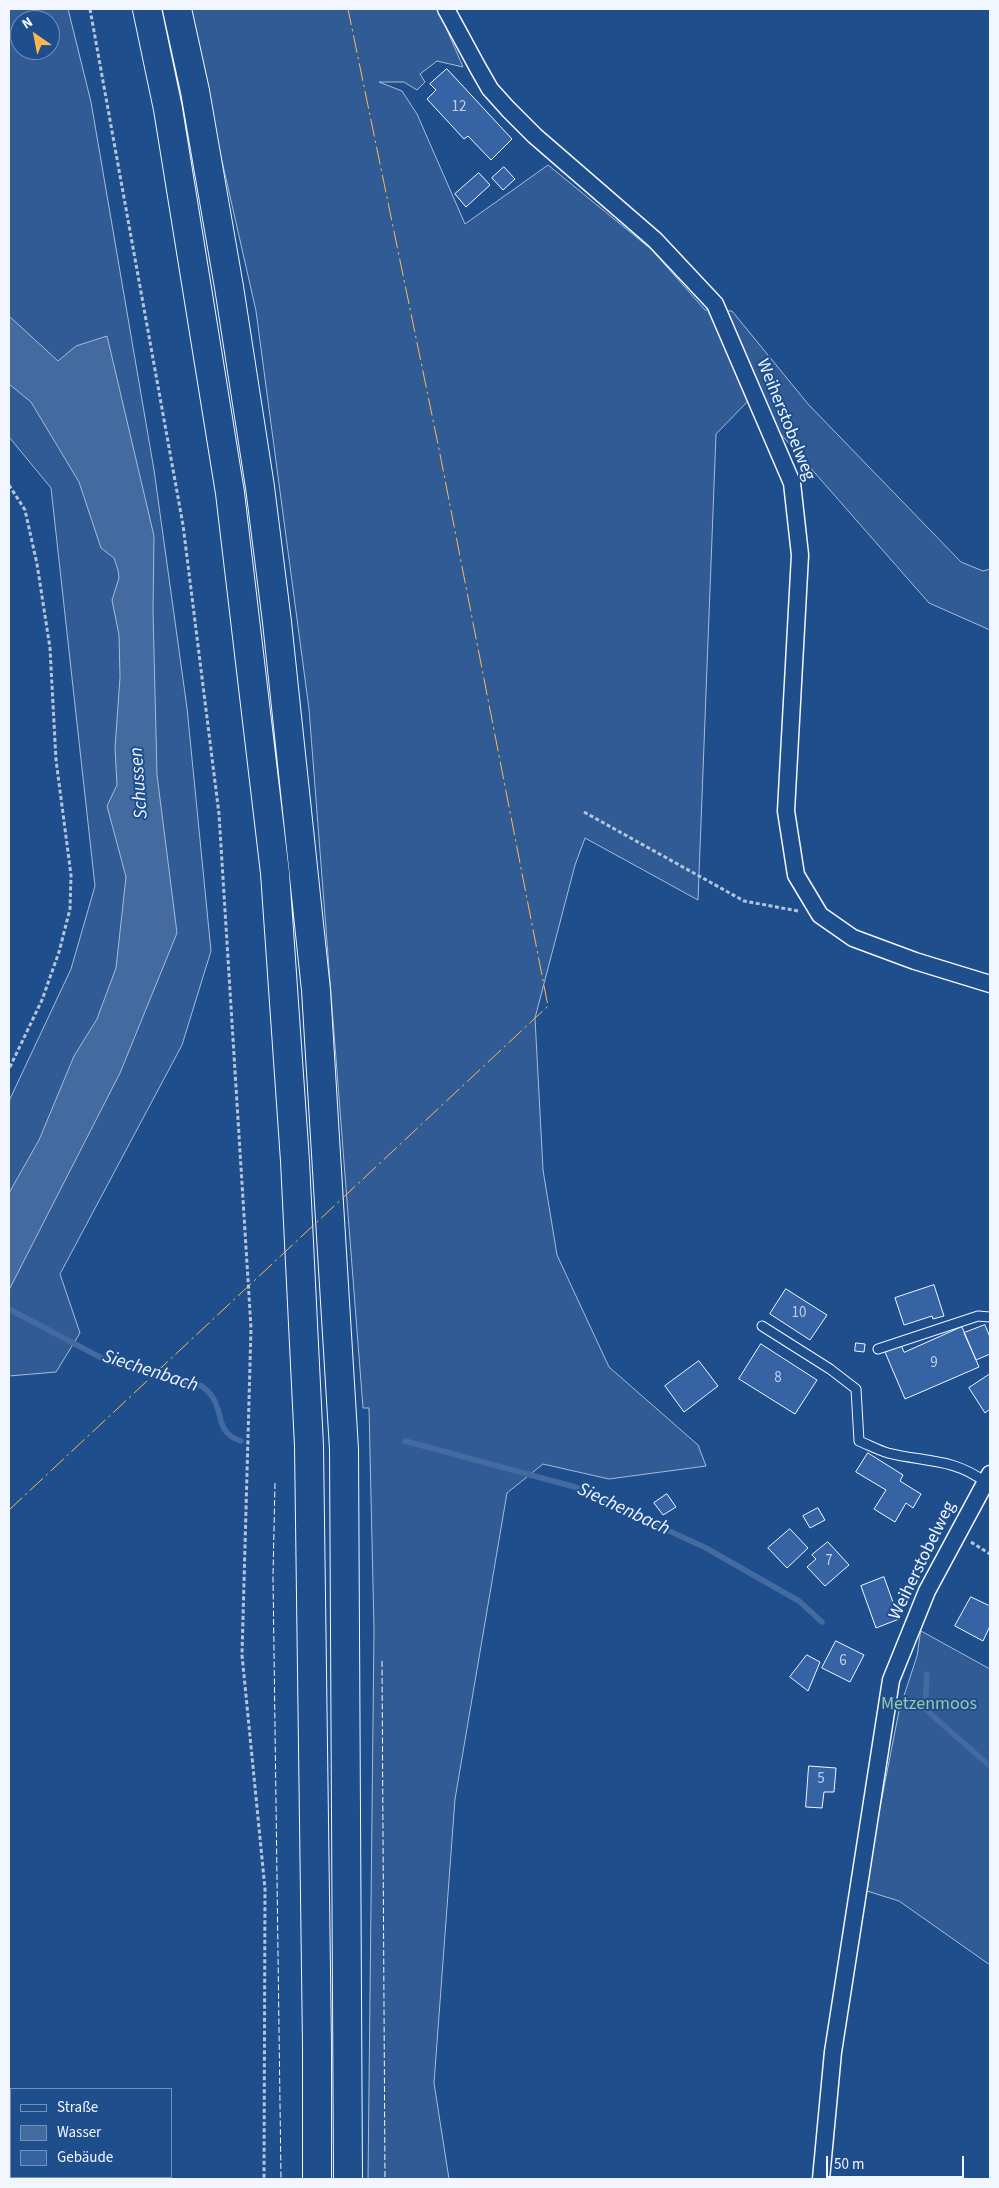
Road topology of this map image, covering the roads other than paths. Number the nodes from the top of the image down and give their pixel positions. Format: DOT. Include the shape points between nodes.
graph roads {
  1 [pos="146,9"];
  2 [pos="177,9"];
  3 [pos="446,9"];
  4 [pos="990,984"];
  5 [pos="990,1317"];
  6 [pos="762,1326"];
  7 [pos="878,1349"];
  8 [pos="988,1478"];
  9 [pos="318,2179"];
  10 [pos="348,2179"];
  11 [pos="821,2179"];
  1 -- 9 [label="highway" via="168,108 230,493 275,873 296,1160 309,1446"];
  2 -- 10 [label="highway" via="195,91 260,487 316,990 344,1449"];
  3 -- 4 [label="street, Weiherstobelweg" via="490,89 536,136 655,240 715,304 792,482 800,555 786,810 796,875 820,915 853,938"];
  5 -- 7 [label="lane" via="978,1316"];
  6 -- 8 [label="lane" via="856,1389 859,1441 888,1453 942,1461"];
  8 -- 11 [label="street, Weiherstobelweg" via="926,1591 891,1680 833,2052"];
}
